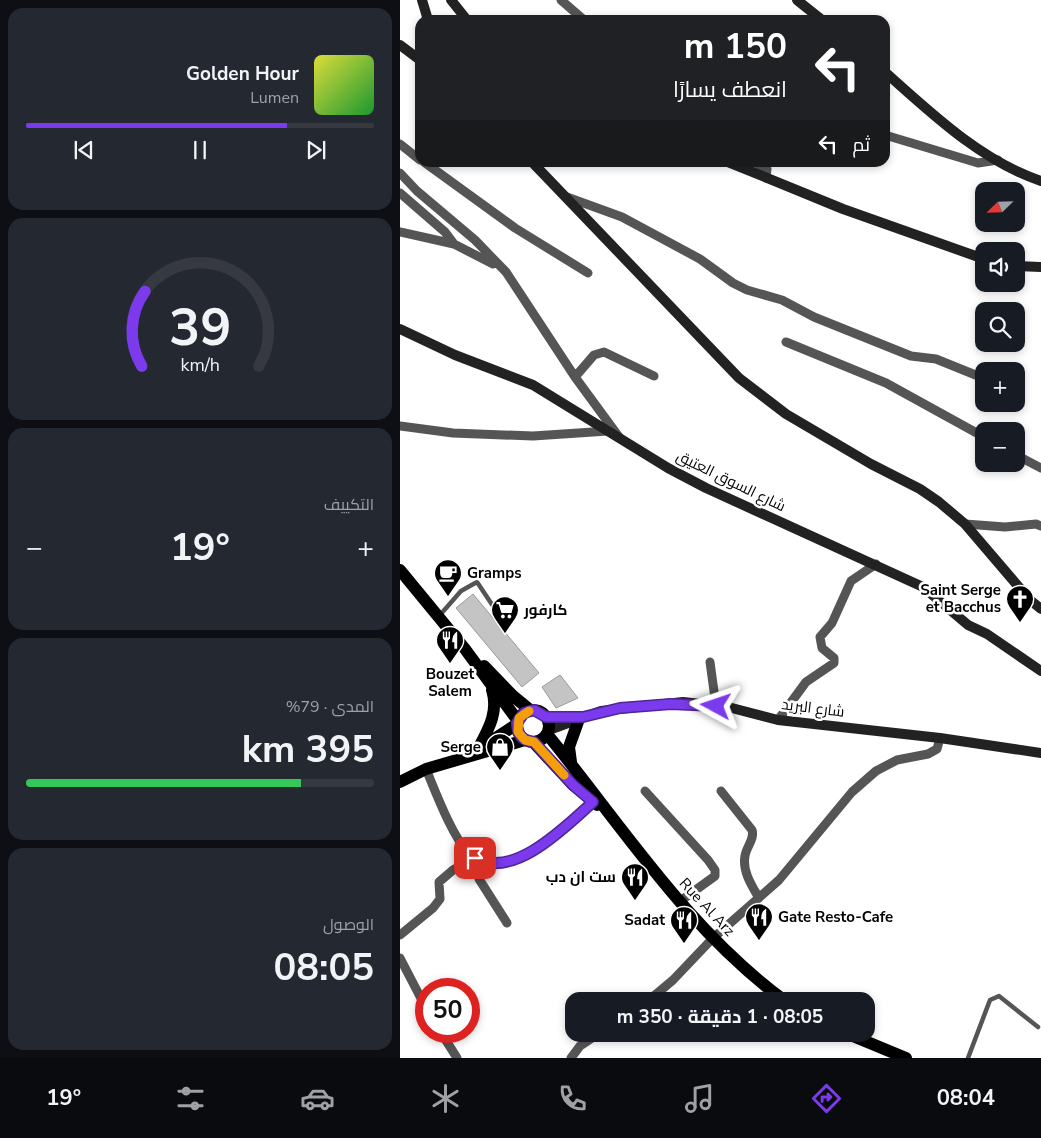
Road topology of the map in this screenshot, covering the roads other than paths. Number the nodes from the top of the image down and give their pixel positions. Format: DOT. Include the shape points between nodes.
graph roads {
  1 [pos="422,0"];
  2 [pos="451,0"];
  3 [pos="561,0"];
  4 [pos="796,0"];
  5 [pos="426,15"];
  6 [pos="463,15"];
  7 [pos="578,15"];
  8 [pos="816,15"];
  9 [pos="400,45"];
  10 [pos="415,56"];
  11 [pos="890,76"];
  12 [pos="890,137"];
  13 [pos="400,144"];
  14 [pos="415,156"];
  15 [pos="998,160"];
  16 [pos="431,167"];
  17 [pos="537,167"];
  18 [pos="740,167"];
  19 [pos="763,167"];
  20 [pos="400,173"];
  21 [pos="766,178"];
  22 [pos="1041,181"];
  23 [pos="400,192"];
  24 [pos="567,197"];
  25 [pos="400,232"];
  26 [pos="454,244"];
  27 [pos="975,256"];
  28 [pos="1025,266"];
  29 [pos="1041,267"];
  30 [pos="506,272"];
  31 [pos="588,273"];
  32 [pos="400,330"];
  33 [pos="786,342"];
  34 [pos="975,375"];
  35 [pos="654,376"];
  36 [pos="575,377"];
  37 [pos="400,426"];
  38 [pos="608,431"];
  39 [pos="975,432"];
  40 [pos="621,439"];
  41 [pos="1025,459"];
  42 [pos="1041,468"];
  43 [pos="965,524"];
  44 [pos="1041,526"];
  45 [pos="876,564"];
  46 [pos="400,570"];
  47 [pos="496,609"];
  48 [pos="1041,610"];
  49 [pos="439,616"];
  50 [pos="465,649"];
  51 [pos="710,662"];
  52 [pos="1041,671"];
  53 [pos="492,688"];
  54 [pos="716,706"];
  55 [pos="530,710"];
  56 [pos="546,717"];
  57 [pos="581,718"];
  58 [pos="778,720"];
  59 [pos="517,723"];
  60 [pos="548,732"];
  61 [pos="940,738"];
  62 [pos="529,742"];
  63 [pos="474,752"];
  64 [pos="1041,754"];
  65 [pos="571,762"];
  66 [pos="426,769"];
  67 [pos="400,782"];
  68 [pos="645,791"];
  69 [pos="721,791"];
  70 [pos="593,802"];
  71 [pos="617,824"];
  72 [pos="477,860"];
  73 [pos="760,898"];
  74 [pos="679,902"];
  75 [pos="506,923"];
  76 [pos="400,935"];
  77 [pos="712,939"];
  78 [pos="400,958"];
  79 [pos="415,987"];
  80 [pos="659,992"];
  81 [pos="773,992"];
  82 [pos="1038,1027"];
  83 [pos="586,1042"];
  84 [pos="867,1042"];
  85 [pos="448,1043"];
  86 [pos="457,1058"];
  87 [pos="571,1058"];
  88 [pos="906,1058"];
  89 [pos="968,1058"];
  1 -- 5 [label="street"];
  2 -- 6 [label="street"];
  3 -- 7 [label="street"];
  4 -- 8 [label="street"];
  9 -- 10 [label="street"];
  11 -- 15 [label="street" via="947,126"];
  12 -- 15 [label="street" via="978,163"];
  13 -- 14 [label="street"];
  15 -- 22 [label="street"];
  16 -- 31 [label="street" via="515,228"];
  17 -- 24 [label="street"];
  18 -- 21 [label="street"];
  19 -- 21 [label="street" via="767,169"];
  20 -- 30 [label="street"];
  21 -- 27 [label="street" via="843,210"];
  23 -- 26 [label="street"];
  24 -- 34 [label="street" via="622,217 700,259 747,290 782,300 814,317 911,356 936,359"];
  24 -- 43 [label="street" via="714,354 759,395 822,436 920,489"];
  25 -- 26 [label="street"];
  26 -- 30 [label="street"];
  28 -- 29 [label="street"];
  30 -- 36 [label="street"];
  32 -- 38 [label="street, شارع السوق العتيق" via="534,385"];
  33 -- 39 [label="street" via="886,383"];
  35 -- 36 [label="street" via="604,352 594,355"];
  36 -- 40 [label="street"];
  37 -- 38 [label="street" via="453,433 533,436"];
  38 -- 40 [label="street, شارع السوق العتيق"];
  40 -- 45 [label="street, شارع السوق العتيق" via="706,488"];
  41 -- 42 [label="street"];
  43 -- 44 [label="street"];
  43 -- 48 [label="street"];
  45 -- 52 [label="street, شارع السوق العتيق" via="923,587 968,625 987,634"];
  45 -- 58 [label="street" via="851,581 832,623 820,637 822,648 834,658 834,663 806,682"];
  46 -- 49 [label="main road"];
  47 -- 49 [label="lane" via="477,582 461,591"];
  49 -- 50 [label="main road"];
  50 -- 53 [label="main road"];
  50 -- 55 [label="main road"];
  51 -- 54 [label="street"];
  53 -- 59 [label="main road"];
  53 -- 63 [label="main road" via="494,716"];
  54 -- 57 [label="street, شارع البريد" via="671,704 620,708"];
  54 -- 58 [label="street, شارع البريد"];
  55 -- 56 [label="main road"];
  55 -- 59 [label="main road" via="521,715"];
  56 -- 57 [label="street, شارع البريد"];
  56 -- 60 [label="main road"];
  57 -- 60 [label="street, شارع البريد"];
  57 -- 65 [label="main road" via="570,742"];
  58 -- 61 [label="street, شارع البريد"];
  59 -- 62 [label="main road" via="518,732"];
  59 -- 63 [label="main road"];
  60 -- 62 [label="main road" via="542,740"];
  60 -- 65 [label="main road, Rue Al Arz"];
  61 -- 64 [label="street, شارع البريد"];
  61 -- 73 [label="street" via="937,749 897,760 876,771 852,792 792,867"];
  62 -- 63 [label="main road"];
  62 -- 70 [label="main road, Rue Al Arz"];
  63 -- 66 [label="main road"];
  65 -- 71 [label="main road, Rue Al Arz"];
  66 -- 67 [label="main road"];
  66 -- 72 [label="street" via="463,847"];
  68 -- 74 [label="street" via="715,870 715,876"];
  69 -- 73 [label="street" via="753,834 744,866"];
  70 -- 71 [label="main road, Rue Al Arz"];
  70 -- 72 [label="street" via="562,830 526,854 496,864"];
  71 -- 74 [label="main road, Rue Al Arz"];
  72 -- 75 [label="street" via="479,879"];
  72 -- 76 [label="street" via="453,870 439,882 440,899"];
  73 -- 77 [label="street"];
  74 -- 77 [label="main road, Rue Al Arz"];
  77 -- 80 [label="street"];
  77 -- 81 [label="main road, Rue Al Arz"];
  78 -- 79 [label="street"];
  82 -- 89 [label="lane" via="995,996 990,1000"];
  83 -- 87 [label="street"];
  84 -- 88 [label="main road"];
  85 -- 86 [label="street"];
}
